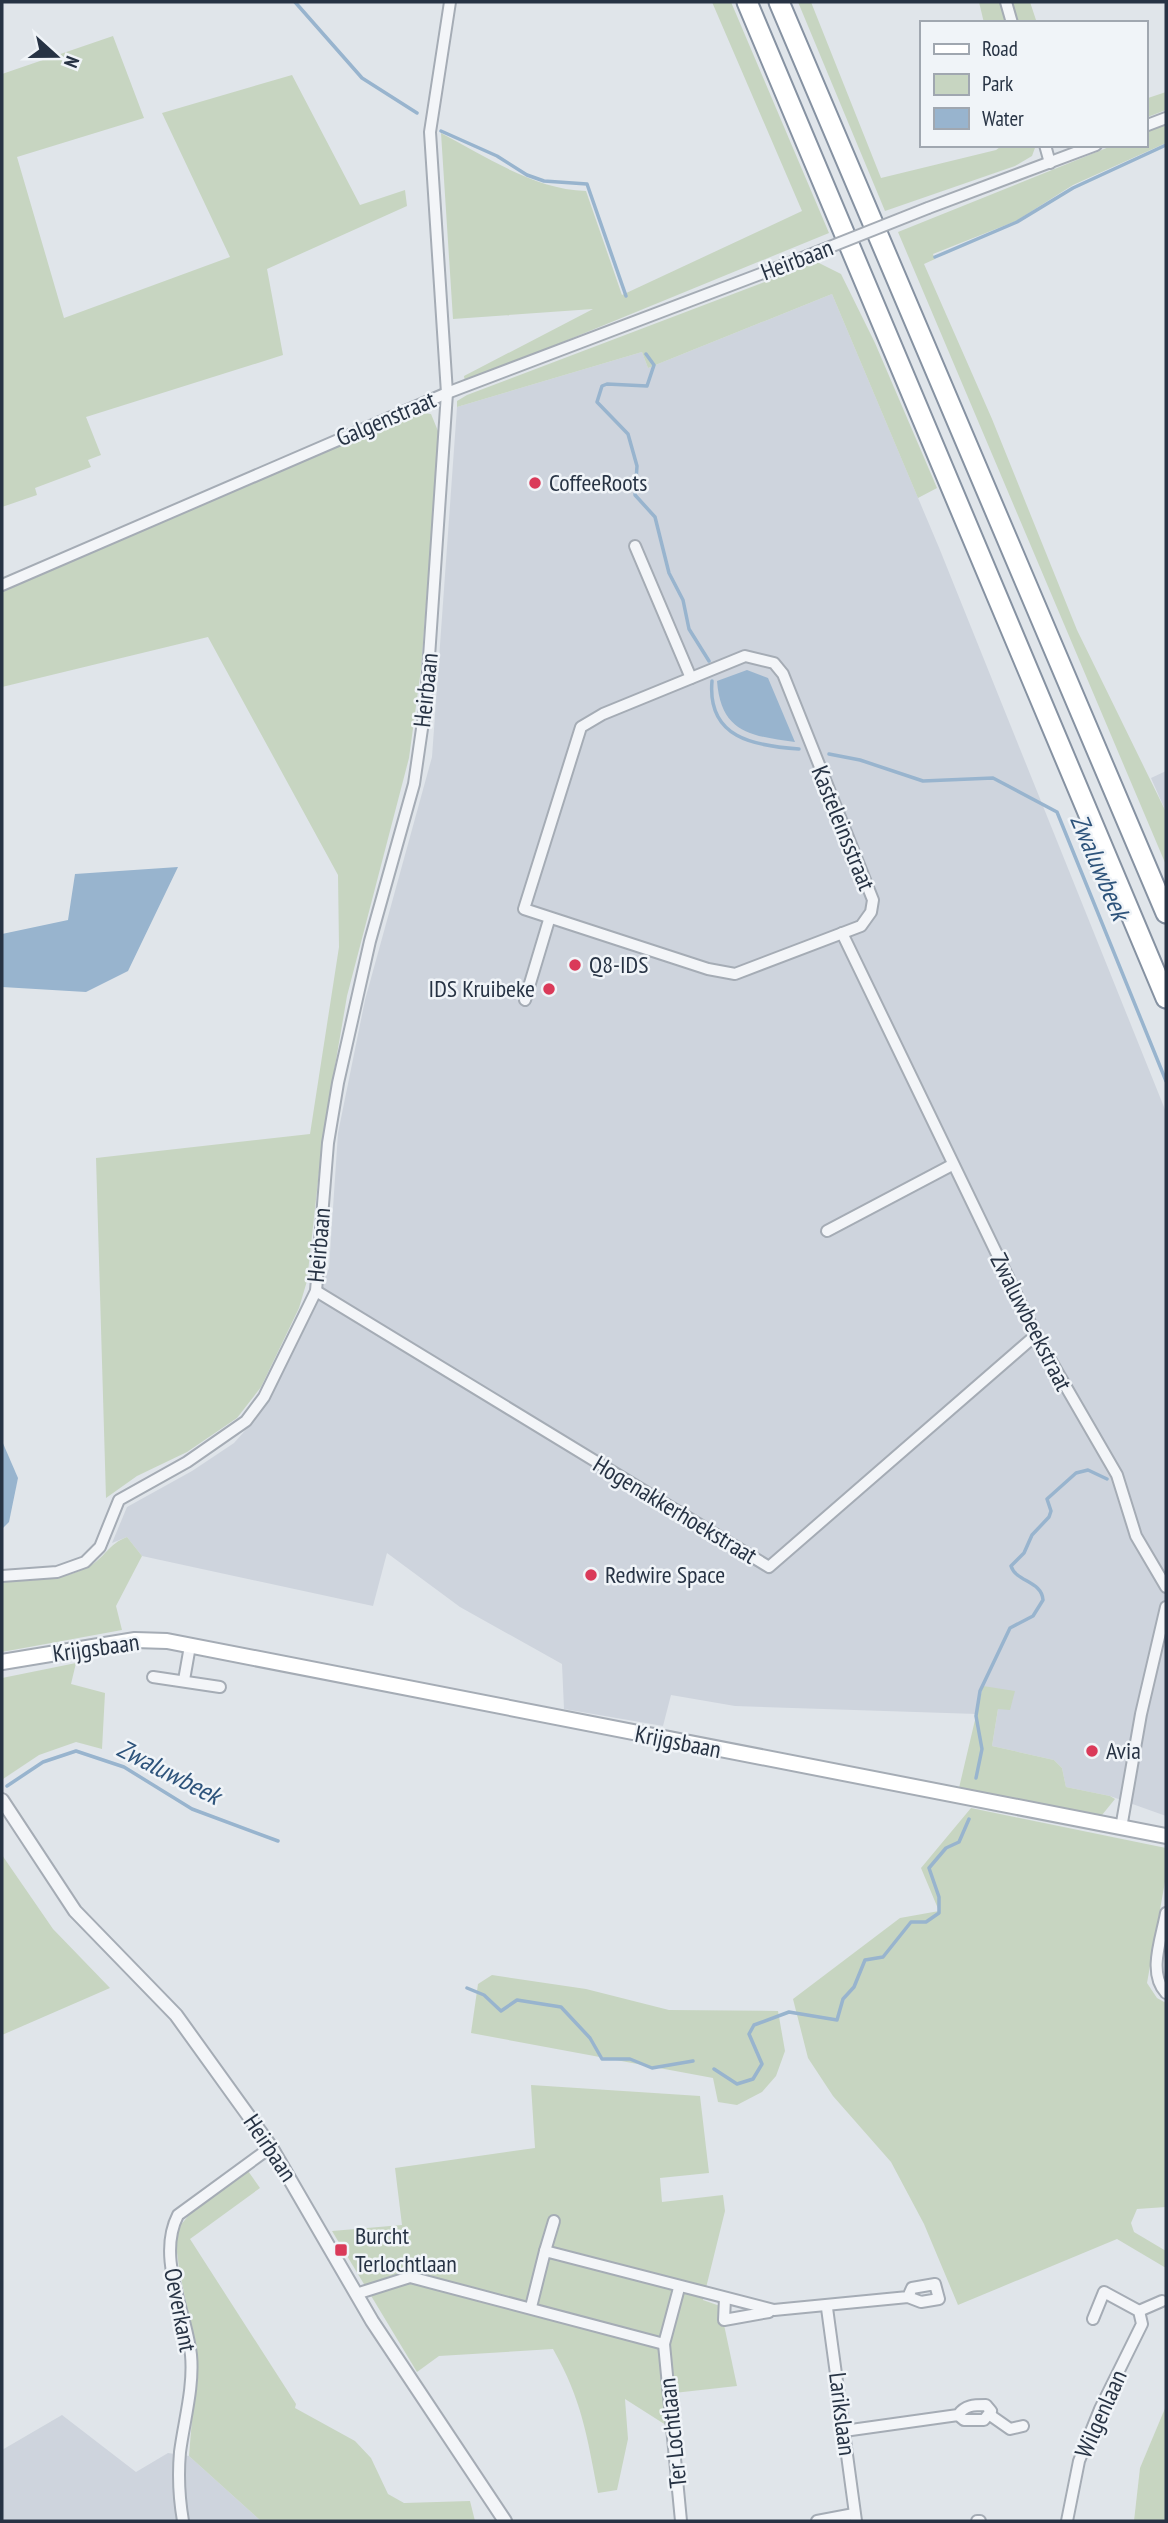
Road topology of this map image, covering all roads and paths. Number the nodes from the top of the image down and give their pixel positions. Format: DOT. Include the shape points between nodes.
graph roads {
  1 [pos="450,2"];
  2 [pos="747,2"];
  3 [pos="779,2"];
  4 [pos="1006,2"];
  5 [pos="1011,21"];
  6 [pos="1166,118"];
  7 [pos="1147,125"];
  8 [pos="1046,147"];
  9 [pos="1091,147"];
  10 [pos="1050,163"];
  11 [pos="447,393"];
  12 [pos="635,546"];
  13 [pos="2,585"];
  14 [pos="691,678"];
  15 [pos="1166,913"];
  16 [pos="550,920"];
  17 [pos="842,933"];
  18 [pos="1166,998"];
  19 [pos="525,1000"];
  20 [pos="952,1165"];
  21 [pos="827,1231"];
  22 [pos="316,1291"];
  23 [pos="1036,1335"];
  24 [pos="2,1576"];
  25 [pos="1166,1587"];
  26 [pos="1166,1607"];
  27 [pos="190,1646"];
  28 [pos="2,1662"];
  29 [pos="153,1677"];
  30 [pos="184,1680"];
  31 [pos="220,1687"];
  32 [pos="2,1800"];
  33 [pos="1121,1828"];
  34 [pos="1166,1836"];
  35 [pos="1166,1913"];
  36 [pos="1166,1993"];
  37 [pos="271,2147"];
  38 [pos="554,2221"];
  39 [pos="545,2251"];
  40 [pos="679,2288"];
  41 [pos="356,2294"];
  42 [pos="908,2297"];
  43 [pos="724,2298"];
  44 [pos="1162,2301"];
  45 [pos="530,2307"];
  46 [pos="828,2308"];
  47 [pos="774,2311"];
  48 [pos="1139,2311"];
  49 [pos="1093,2319"];
  50 [pos="664,2344"];
  51 [pos="1023,2426"];
  52 [pos="844,2431"];
  53 [pos="855,2518"];
  54 [pos="183,2521"];
  55 [pos="505,2521"];
  56 [pos="681,2521"];
  57 [pos="817,2521"];
  58 [pos="1067,2521"];
  1 -- 11 [label="street, Galgenstraat" via="430,132"];
  2 -- 18 [label="highway"];
  3 -- 15 [label="highway"];
  4 -- 5 [label="street"];
  6 -- 7 [label="street"];
  8 -- 10 [label="street"];
  9 -- 10 [label="street, Heirbaan"];
  10 -- 11 [label="street, Heirbaan, bridge"];
  11 -- 13 [label="street, Galgenstraat"];
  11 -- 22 [label="street, Heirbaan" via="434,612 414,784 351,1015 328,1143"];
  12 -- 14 [label="street"];
  14 -- 16 [label="street, Kasteleinsstraat" via="589,720 577,732 524,909"];
  14 -- 17 [label="street, Kasteleinsstraat" via="745,656 774,663 783,674 873,900 861,926"];
  16 -- 17 [label="street, Kasteleinsstraat" via="735,974"];
  16 -- 19 [label="street"];
  17 -- 20 [label="street, Zwaluwbeekstraat"];
  20 -- 21 [label="street"];
  20 -- 23 [label="street, Zwaluwbeekstraat"];
  22 -- 23 [label="street, Hogenakkerhoekstraat" via="769,1567"];
  22 -- 24 [label="street, Heirbaan" via="264,1397 246,1421 120,1500 100,1547 85,1562 57,1572"];
  23 -- 25 [label="street, Zwaluwbeekstraat" via="1117,1475 1136,1536"];
  26 -- 33 [label="street"];
  27 -- 28 [label="main road, Krijgsbaan" via="135,1640"];
  27 -- 30 [label="street"];
  27 -- 33 [label="main road, Krijgsbaan"];
  29 -- 30 [label="street, Krijgsbaan"];
  30 -- 31 [label="street, Krijgsbaan"];
  32 -- 37 [label="street, Heirbaan" via="75,1911 176,2015"];
  33 -- 34 [label="main road, Krijgsbaan"];
  35 -- 36 [label="street" via="1156,1971"];
  37 -- 41 [label="street, Heirbaan"];
  37 -- 54 [label="street, Oeverkant" via="178,2215 170,2231 167,2249 191,2358 180,2454"];
  38 -- 39 [label="street"];
  39 -- 40 [label="street"];
  39 -- 45 [label="street"];
  40 -- 43 [label="street"];
  40 -- 50 [label="street, Ter Lochtlaan"];
  41 -- 45 [label="street, Ter Lochtlaan" via="410,2277"];
  41 -- 55 [label="street, Heirbaan"];
  42 -- 46 [label="street"];
  43 -- 47 [label="street"];
  43 -- 47 [label="street" via="724,2320"];
  44 -- 48 [label="street"];
  45 -- 50 [label="street, Ter Lochtlaan"];
  46 -- 47 [label="street"];
  46 -- 52 [label="street, Larikslaan"];
  48 -- 49 [label="street" via="1104,2292"];
  48 -- 58 [label="street, Wilgenlaan" via="1142,2325 1079,2460"];
  50 -- 56 [label="street, Ter Lochtlaan"];
  51 -- 52 [label="street" via="1010,2429 990,2415 970,2421 958,2415"];
  52 -- 53 [label="street, Larikslaan"];
  53 -- 57 [label="street"];
}
